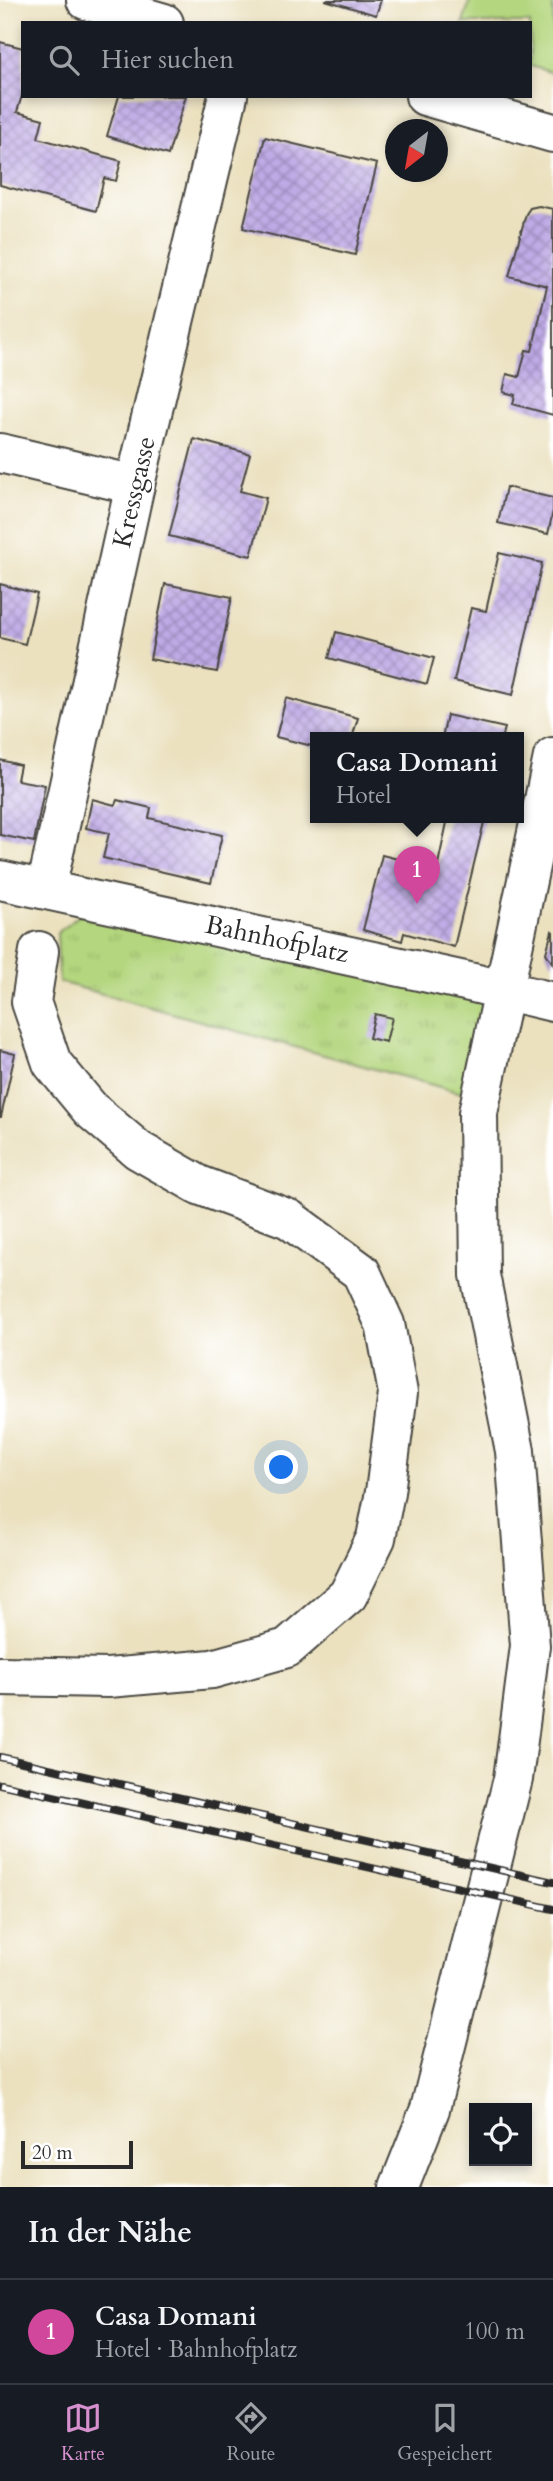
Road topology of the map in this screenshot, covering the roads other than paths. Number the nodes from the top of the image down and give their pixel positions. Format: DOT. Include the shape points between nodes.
graph roads {
  1 [pos="86,0"];
  2 [pos="146,13"];
  3 [pos="228,98"];
  4 [pos="432,98"];
  5 [pos="553,133"];
  6 [pos="0,453"];
  7 [pos="135,485"];
  8 [pos="553,757"];
  9 [pos="0,880"];
  10 [pos="46,889"];
  11 [pos="39,951"];
  12 [pos="503,989"];
  13 [pos="553,1002"];
  14 [pos="0,1676"];
  15 [pos="399,2187"];
  1 -- 2 [label="street"];
  3 -- 7 [label="street, Kressgasse"];
  4 -- 5 [label="street"];
  6 -- 7 [label="street"];
  7 -- 10 [label="street, Kressgasse"];
  8 -- 12 [label="street"];
  9 -- 10 [label="street, Bahnhofplatz"];
  10 -- 12 [label="street, Bahnhofplatz"];
  11 -- 14 [label="street" via="31,1002 52,1063 91,1110 138,1150 199,1185 289,1219 361,1272 385,1324 398,1393 376,1538 348,1595 286,1648 212,1669 108,1678"];
  12 -- 13 [label="street, Bahnhofplatz"];
  12 -- 15 [label="street" via="478,1113 480,1275 515,1451 530,1646 513,1779 430,2109"];
}
